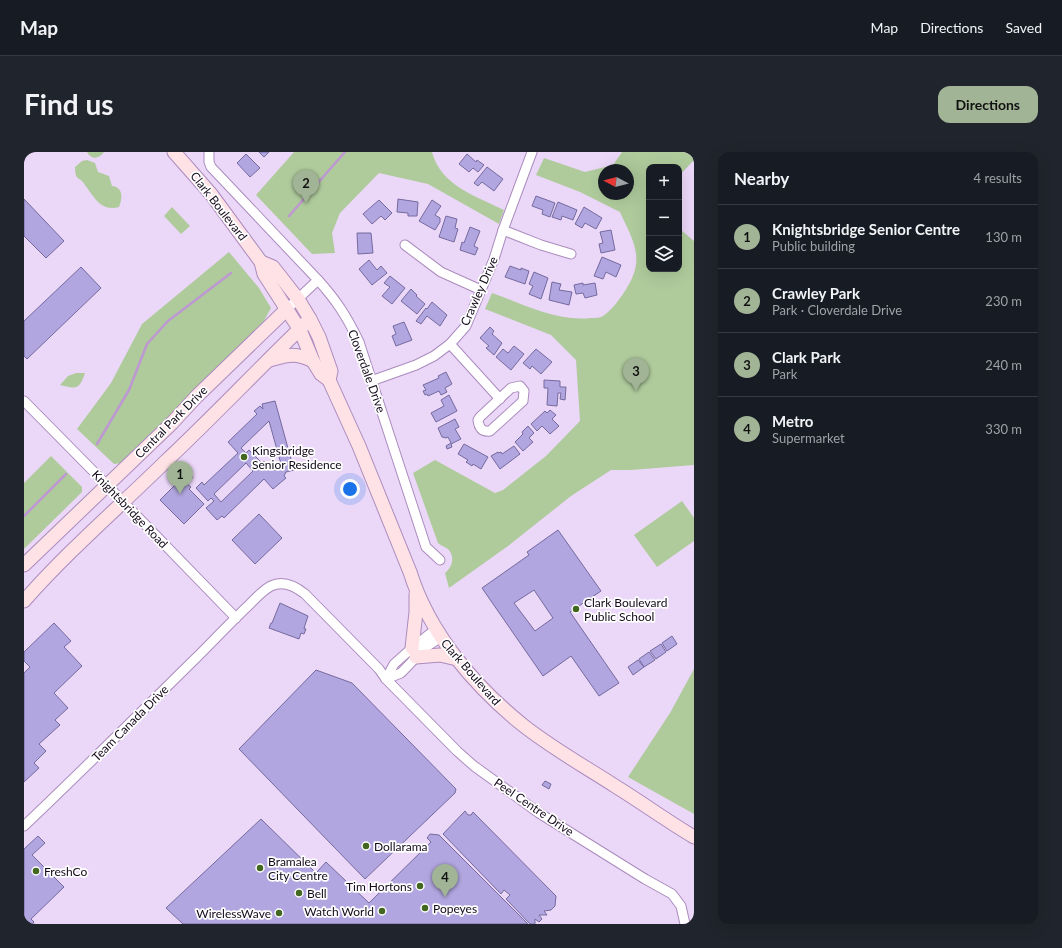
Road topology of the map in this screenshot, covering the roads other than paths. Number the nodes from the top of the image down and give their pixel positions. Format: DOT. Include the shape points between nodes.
graph roads {
  1 [pos="174,152"];
  2 [pos="209,152"];
  3 [pos="532,152"];
  4 [pos="503,230"];
  5 [pos="405,244"];
  6 [pos="571,254"];
  7 [pos="261,262"];
  8 [pos="318,280"];
  9 [pos="481,290"];
  10 [pos="298,299"];
  11 [pos="288,309"];
  12 [pos="310,319"];
  13 [pos="300,330"];
  14 [pos="450,344"];
  15 [pos="269,360"];
  16 [pos="314,361"];
  17 [pos="329,380"];
  18 [pos="371,381"];
  19 [pos="500,399"];
  20 [pos="24,401"];
  21 [pos="107,485"];
  22 [pos="122,502"];
  23 [pos="440,560"];
  24 [pos="24,565"];
  25 [pos="416,590"];
  26 [pos="24,601"];
  27 [pos="236,618"];
  28 [pos="439,633"];
  29 [pos="414,653"];
  30 [pos="457,659"];
  31 [pos="386,679"];
  32 [pos="24,826"];
  33 [pos="694,837"];
  34 [pos="685,924"];
  1 -- 7 [label="street, Clark Boulevard" via="211,194"];
  2 -- 8 [label="street, Cloverdale Drive" via="211,168"];
  3 -- 4 [label="street, Crawley Drive"];
  4 -- 6 [label="street"];
  4 -- 9 [label="street, Crawley Drive"];
  5 -- 9 [label="street" via="441,272"];
  7 -- 10 [label="street, Clark Boulevard" via="273,267"];
  7 -- 11 [label="street, Clark Boulevard" via="264,274"];
  8 -- 10 [label="street, Central Park Drive"];
  8 -- 18 [label="street, Cloverdale Drive" via="347,317 359,342"];
  9 -- 14 [label="street, Crawley Drive" via="466,326"];
  10 -- 11 [label="street, Central Park Drive"];
  10 -- 12 [label="street, Clark Boulevard"];
  11 -- 13 [label="street, Clark Boulevard"];
  11 -- 21 [label="street, Central Park Drive"];
  12 -- 13 [label="street, Central Park Drive"];
  12 -- 17 [label="street, Clark Boulevard" via="331,371"];
  13 -- 15 [label="street, Central Park Drive"];
  13 -- 16 [label="street, Clark Boulevard"];
  14 -- 18 [label="street, Crawley Drive" via="416,365"];
  14 -- 19 [label="street"];
  15 -- 16 [label="street" via="297,354"];
  15 -- 22 [label="street, Central Park Drive"];
  16 -- 17 [label="street, Clark Boulevard"];
  17 -- 25 [label="street, Clark Boulevard" via="359,446"];
  18 -- 23 [label="street, Cloverdale Drive" via="426,547"];
  19 -- 19 [label="street" via="478,420 483,430 490,431 523,401 524,391 520,386 515,386"];
  20 -- 21 [label="street, Knightsbridge Road"];
  21 -- 22 [label="street, Knightsbridge Road"];
  21 -- 24 [label="street, Central Park Drive"];
  22 -- 26 [label="street, Central Park Drive"];
  22 -- 27 [label="street, Knightsbridge Road"];
  25 -- 28 [label="street, Clark Boulevard"];
  25 -- 29 [label="street"];
  27 -- 31 [label="street, Peel Centre Drive" via="271,586 293,586 305,594"];
  27 -- 32 [label="street, Team Canada Drive"];
  28 -- 29 [label="street" via="426,647"];
  28 -- 30 [label="street, Clark Boulevard"];
  29 -- 30 [label="street"];
  29 -- 31 [label="street" via="401,673"];
  30 -- 33 [label="street, Clark Boulevard" via="497,703 525,727"];
  31 -- 34 [label="street, Peel Centre Drive" via="474,766 540,813 672,894 681,906"];
}
